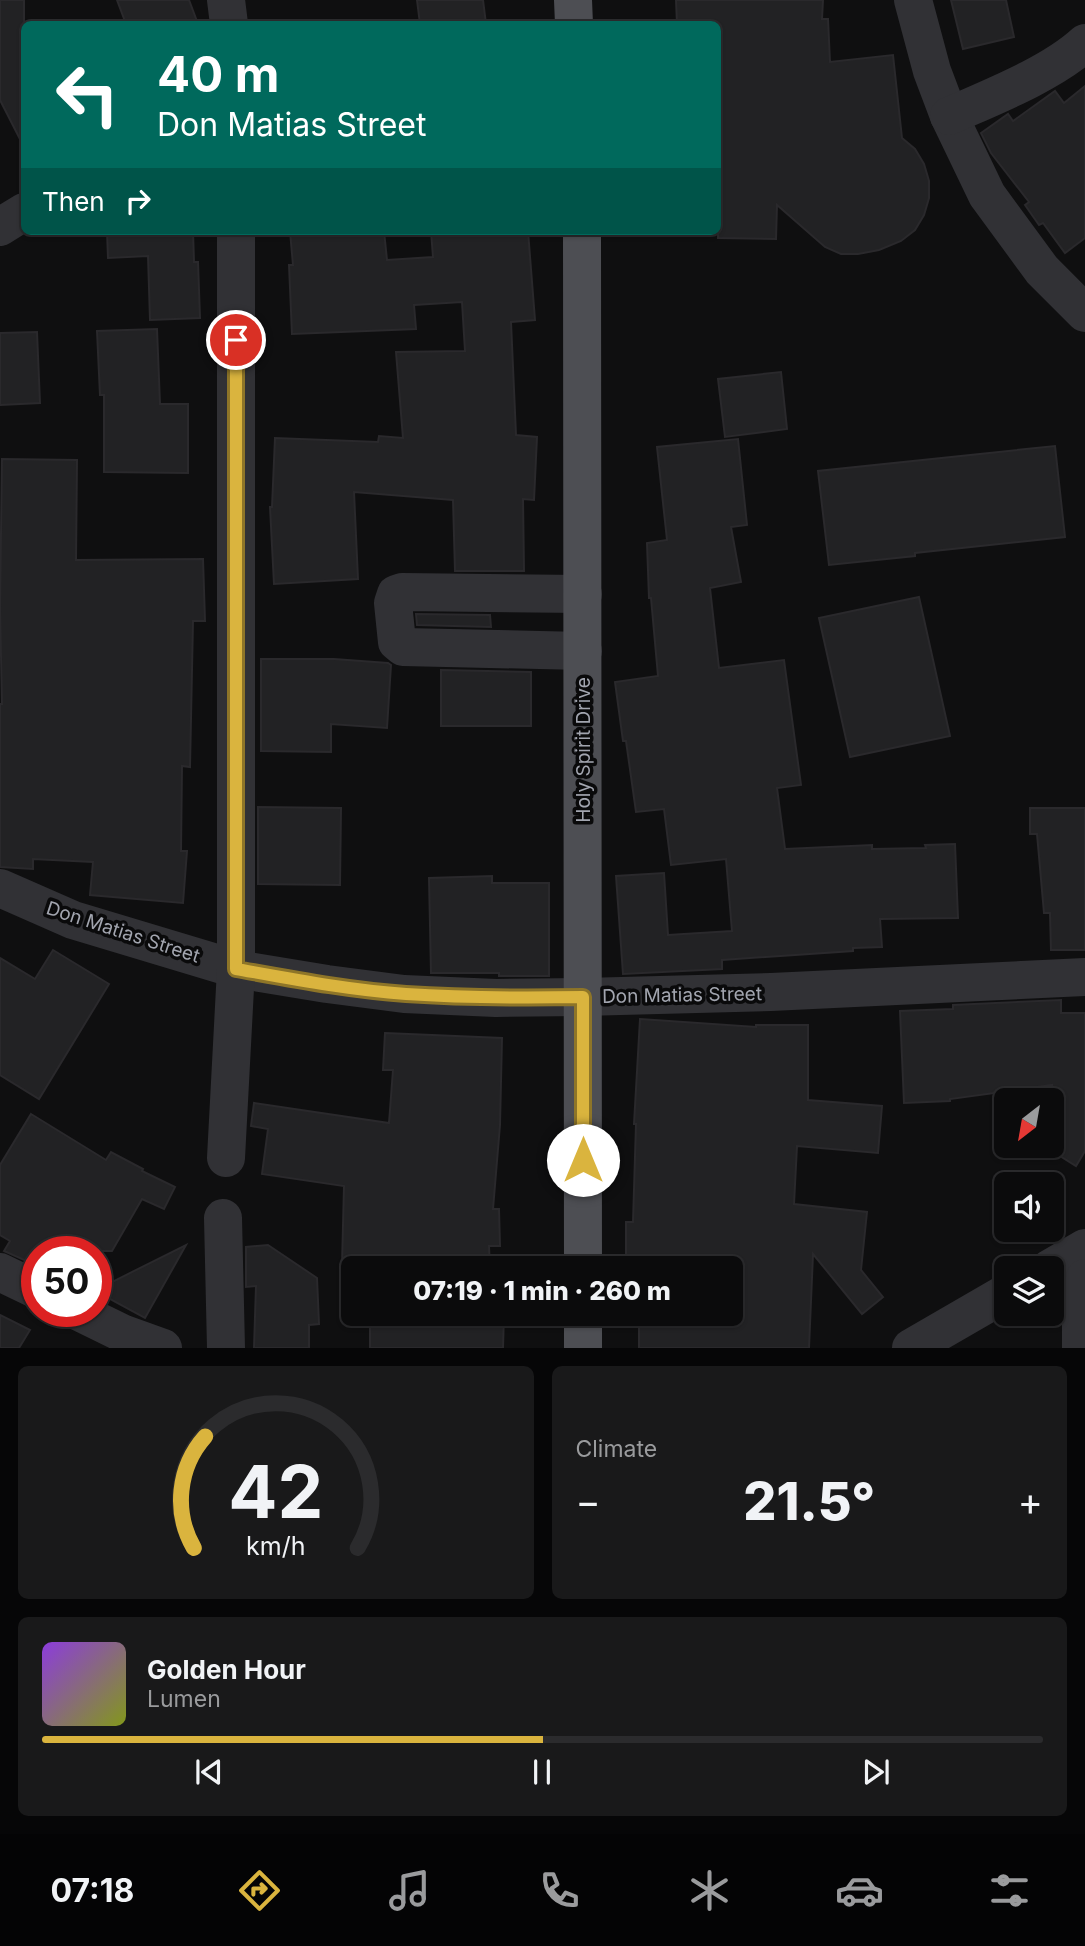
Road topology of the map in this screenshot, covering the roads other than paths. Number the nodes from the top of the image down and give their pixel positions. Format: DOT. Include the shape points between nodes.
graph roads {
  1 [pos="226,0"];
  2 [pos="573,0"];
  3 [pos="913,0"];
  4 [pos="229,21"];
  5 [pos="574,21"];
  6 [pos="1085,43"];
  7 [pos="949,116"];
  8 [pos="21,214"];
  9 [pos="0,227"];
  10 [pos="236,235"];
  11 [pos="582,235"];
  12 [pos="1085,313"];
  13 [pos="583,594"];
  14 [pos="583,650"];
  15 [pos="0,888"];
  16 [pos="236,969"];
  17 [pos="1085,977"];
  18 [pos="583,997"];
  19 [pos="226,1158"];
  20 [pos="223,1219"];
  21 [pos="1085,1248"];
  22 [pos="583,1256"];
  23 [pos="1064,1260"];
  24 [pos="0,1272"];
  25 [pos="1085,1278"];
  26 [pos="21,1282"];
  27 [pos="994,1300"];
  28 [pos="583,1326"];
  29 [pos="110,1327"];
  30 [pos="163,1348"];
  31 [pos="226,1348"];
  32 [pos="583,1348"];
  33 [pos="911,1348"];
  34 [pos="1081,1348"];
  1 -- 4 [label="street"];
  2 -- 5 [label="main road"];
  3 -- 7 [label="street"];
  6 -- 7 [label="street" via="1072,55 1009,89"];
  7 -- 12 [label="street" via="987,195 1042,270"];
  8 -- 9 [label="street"];
  10 -- 16 [label="street"];
  11 -- 13 [label="main road, Holy Spirit Drive"];
  13 -- 14 [label="main road, Holy Spirit Drive"];
  13 -- 14 [label="street" via="402,592 393,603 397,642 403,647"];
  14 -- 18 [label="main road, Holy Spirit Drive"];
  15 -- 16 [label="street, Don Matias Street" via="73,920"];
  16 -- 18 [label="street, Don Matias Street" via="404,994"];
  16 -- 19 [label="street"];
  17 -- 18 [label="street, Don Matias Street"];
  18 -- 22 [label="main road, Holy Spirit Drive"];
  20 -- 31 [label="street"];
  21 -- 23 [label="street"];
  24 -- 26 [label="street"];
  25 -- 34 [label="street" via="1080,1302"];
  27 -- 33 [label="street"];
  28 -- 32 [label="main road"];
  29 -- 30 [label="street"];
}
